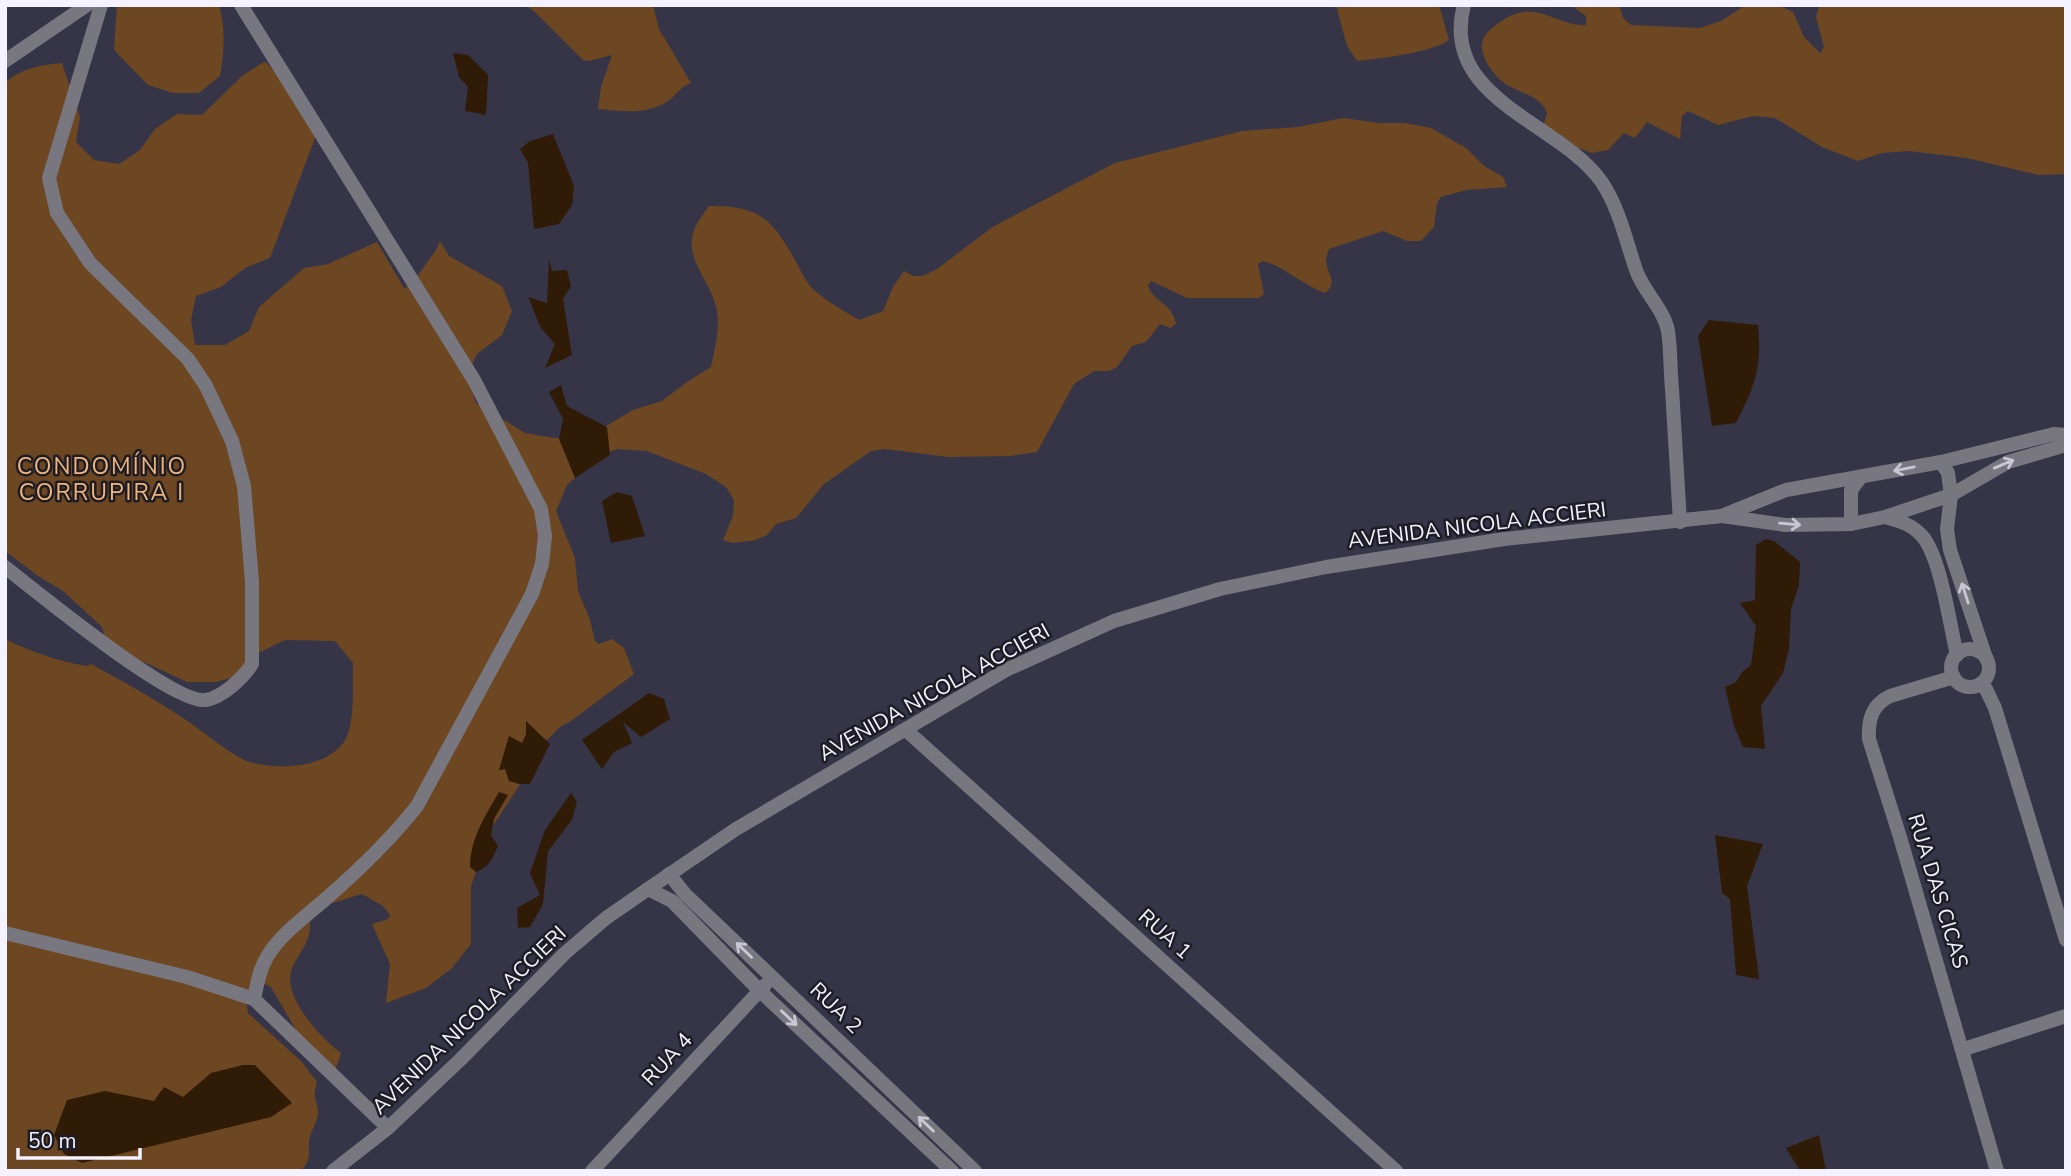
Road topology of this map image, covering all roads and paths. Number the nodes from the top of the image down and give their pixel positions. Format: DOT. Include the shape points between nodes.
graph roads {
  1 [pos="87,5"];
  2 [pos="101,5"];
  3 [pos="241,5"];
  4 [pos="1464,5"];
  5 [pos="5,61"];
  6 [pos="2066,435"];
  7 [pos="2066,445"];
  8 [pos="1941,462"];
  9 [pos="1860,478"];
  10 [pos="1951,495"];
  11 [pos="1723,516"];
  12 [pos="1885,517"];
  13 [pos="1680,522"];
  14 [pos="1851,524"];
  15 [pos="5,567"];
  16 [pos="1957,655"];
  17 [pos="1986,658"];
  18 [pos="1954,677"];
  19 [pos="1980,684"];
  20 [pos="906,730"];
  21 [pos="669,874"];
  22 [pos="648,888"];
  23 [pos="5,933"];
  24 [pos="2066,940"];
  25 [pos="773,977"];
  26 [pos="760,991"];
  27 [pos="254,999"];
  28 [pos="2066,1016"];
  29 [pos="1964,1049"];
  30 [pos="388,1128"];
  31 [pos="974,1170"];
  32 [pos="333,1171"];
  33 [pos="592,1171"];
  34 [pos="952,1171"];
  35 [pos="1396,1171"];
  36 [pos="1997,1171"];
  1 -- 5 [label="street"];
  2 -- 15 [label="street" via="49,178 57,213 90,264 188,359 232,441 245,499 252,581 252,664 220,694 206,700 188,699 139,669"];
  3 -- 27 [label="street" via="474,380 541,509 545,536 533,594 417,806 397,832 285,935 267,957"];
  4 -- 13 [label="street" via="1460,21 1464,55 1478,79 1525,120 1570,148 1602,183 1638,275 1668,329"];
  6 -- 8 [label="street, AVENIDA NICOLA ACCIERI" via="2022,440"];
  10 -- 7 [label="street, AVENIDA NICOLA ACCIERI, one-way" via="2008,462"];
  8 -- 9 [label="street, AVENIDA NICOLA ACCIERI, one-way"];
  8 -- 10 [label="street" via="1948,473"];
  9 -- 11 [label="street, AVENIDA NICOLA ACCIERI" via="1786,490"];
  9 -- 14 [label="street" via="1851,490"];
  10 -- 12 [label="street, AVENIDA NICOLA ACCIERI"];
  17 -- 10 [label="street, one-way" via="1950,550"];
  11 -- 13 [label="street, AVENIDA NICOLA ACCIERI"];
  11 -- 14 [label="street, AVENIDA NICOLA ACCIERI, one-way" via="1785,525"];
  12 -- 14 [label="street, AVENIDA NICOLA ACCIERI"];
  12 -- 16 [label="street" via="1909,524 1924,538"];
  13 -- 20 [label="street, AVENIDA NICOLA ACCIERI" via="1504,539 1220,589 1114,621 1006,670"];
  16 -- 17 [label="street" via="1973,649"];
  16 -- 18 [label="street" via="1952,663"];
  17 -- 19 [label="street" via="1989,669"];
  18 -- 19 [label="street" via="1966,686"];
  18 -- 29 [label="street, RUA DAS CICAS" via="1881,700 1868,726"];
  19 -- 24 [label="street" via="1995,708"];
  20 -- 21 [label="street, AVENIDA NICOLA ACCIERI" via="736,829"];
  20 -- 35 [label="street, RUA 1"];
  21 -- 22 [label="street, AVENIDA NICOLA ACCIERI"];
  25 -- 21 [label="street, RUA 2, one-way"];
  22 -- 26 [label="street, RUA 2" via="672,901"];
  22 -- 30 [label="street, AVENIDA NICOLA ACCIERI" via="564,954"];
  23 -- 27 [label="street" via="187,977"];
  25 -- 26 [label="street, RUA 4"];
  31 -- 25 [label="street, RUA 2, one-way"];
  26 -- 33 [label="street, RUA 4"];
  26 -- 34 [label="street, RUA 2, one-way"];
  27 -- 30 [label="street"];
  28 -- 29 [label="street"];
  29 -- 36 [label="street, RUA DAS CICAS"];
  30 -- 32 [label="street, AVENIDA NICOLA ACCIERI"];
}
